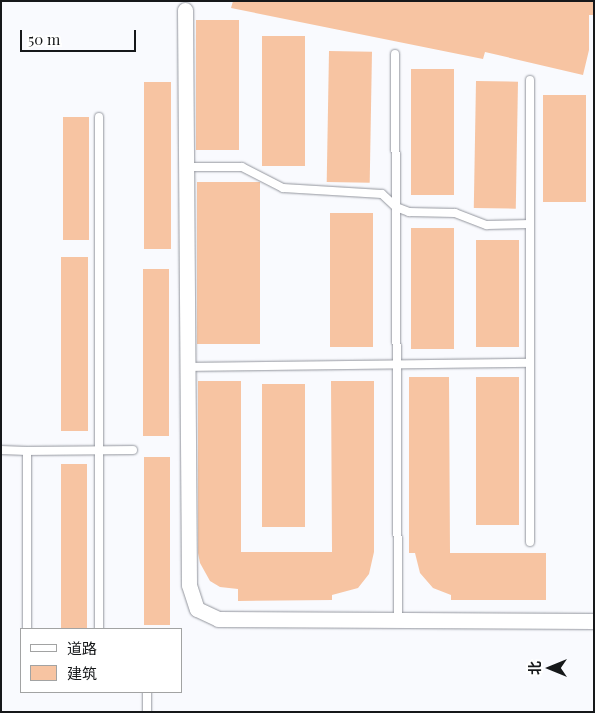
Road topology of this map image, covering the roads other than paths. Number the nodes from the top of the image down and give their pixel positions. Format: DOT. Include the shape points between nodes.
graph roads {
  1 [pos="185,10"];
  2 [pos="395,54"];
  3 [pos="530,80"];
  4 [pos="99,116"];
  5 [pos="186,167"];
  6 [pos="396,207"];
  7 [pos="530,224"];
  8 [pos="530,363"];
  9 [pos="396,364"];
  10 [pos="187,367"];
  11 [pos="1,450"];
  12 [pos="98,450"];
  13 [pos="133,450"];
  14 [pos="27,451"];
  15 [pos="530,542"];
  16 [pos="398,620"];
  17 [pos="594,622"];
  18 [pos="27,628"];
  19 [pos="99,628"];
  20 [pos="147,693"];
  21 [pos="146,712"];
  1 -- 5 [label="street"];
  2 -- 6 [label="lane"];
  3 -- 7 [label="lane"];
  4 -- 12 [label="lane"];
  5 -- 6 [label="lane" via="242,167 283,188 306,192 382,194"];
  5 -- 10 [label="street"];
  6 -- 7 [label="lane" via="409,212 455,213 487,225"];
  6 -- 9 [label="lane"];
  7 -- 8 [label="lane"];
  8 -- 9 [label="lane"];
  8 -- 15 [label="lane"];
  9 -- 10 [label="lane"];
  9 -- 16 [label="lane"];
  10 -- 16 [label="street" via="188,585 197,609 218,619"];
  11 -- 14 [label="lane"];
  12 -- 13 [label="lane"];
  12 -- 14 [label="lane"];
  12 -- 19 [label="lane"];
  14 -- 18 [label="lane"];
  16 -- 17 [label="street"];
  20 -- 21 [label="lane"];
}
